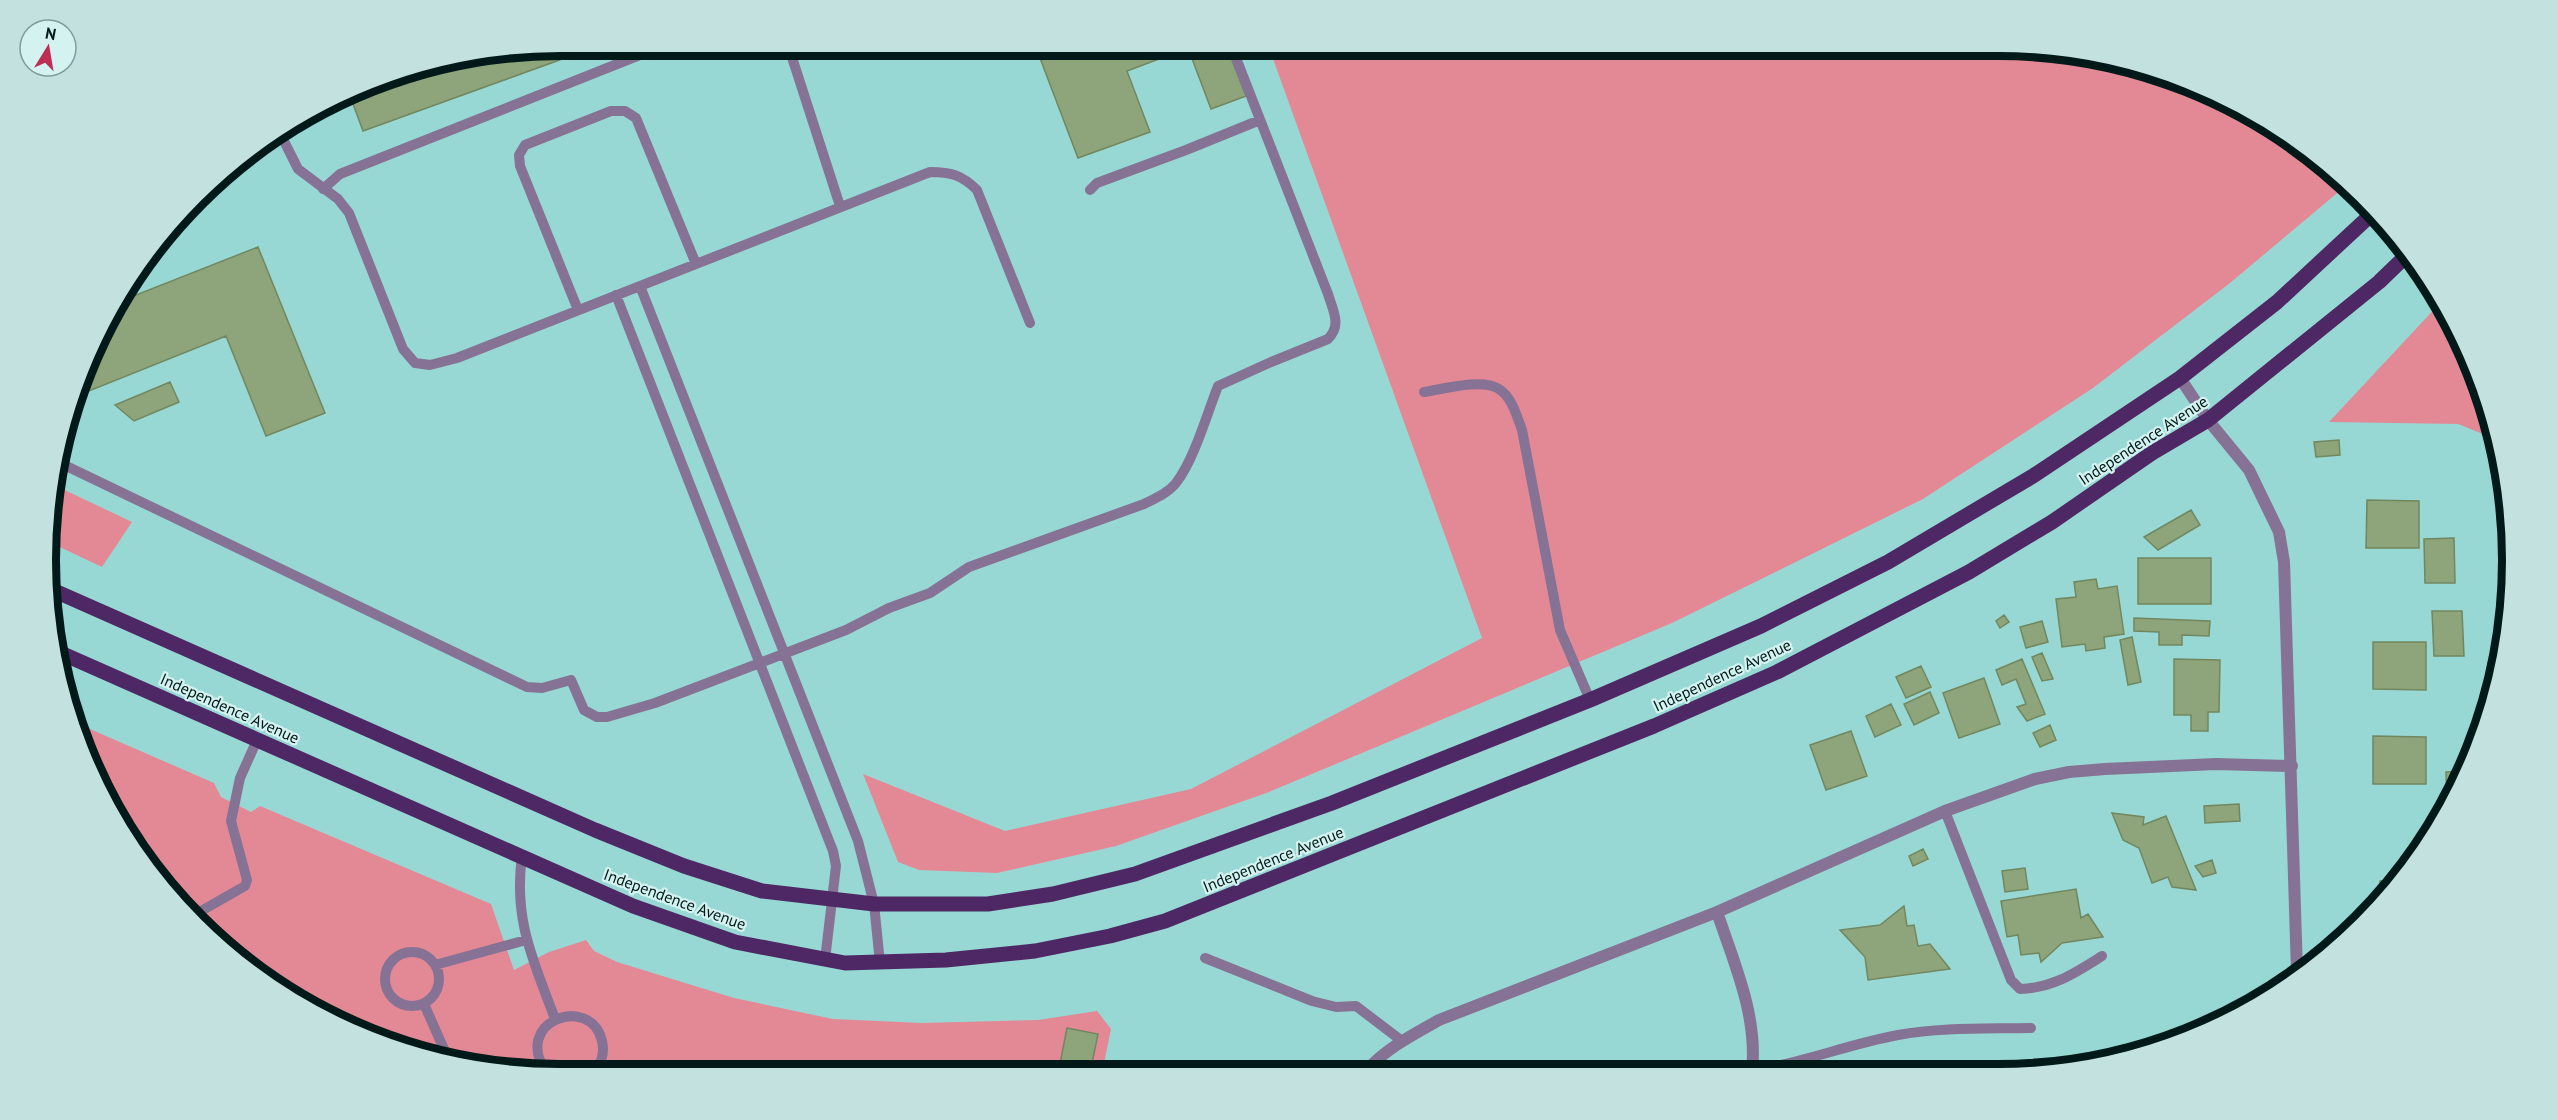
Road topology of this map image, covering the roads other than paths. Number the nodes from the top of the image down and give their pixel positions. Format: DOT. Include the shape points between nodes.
graph roads {
  1 [pos="637,56"];
  2 [pos="792,56"];
  3 [pos="1235,56"];
  4 [pos="1260,120"];
  5 [pos="283,139"];
  6 [pos="323,189"];
  7 [pos="1090,190"];
  8 [pos="840,206"];
  9 [pos="2368,218"];
  10 [pos="2402,259"];
  11 [pos="696,264"];
  12 [pos="640,286"];
  13 [pos="616,295"];
  14 [pos="578,310"];
  15 [pos="1030,323"];
  16 [pos="2180,378"];
  17 [pos="1424,392"];
  18 [pos="2208,420"];
  19 [pos="65,465"];
  20 [pos="57,592"];
  21 [pos="785,652"];
  22 [pos="64,655"];
  23 [pos="760,663"];
  24 [pos="1590,700"];
  25 [pos="257,740"];
  26 [pos="2292,766"];
  27 [pos="1945,811"];
  28 [pos="522,856"];
  29 [pos="832,898"];
  30 [pos="874,904"];
  31 [pos="199,912"];
  32 [pos="1717,912"];
  33 [pos="526,940"];
  34 [pos="2102,956"];
  35 [pos="1205,958"];
  36 [pos="825,960"];
  37 [pos="880,963"];
  38 [pos="435,965"];
  39 [pos="2297,966"];
  40 [pos="424,1004"];
  41 [pos="555,1019"];
  42 [pos="2031,1028"];
  43 [pos="1402,1041"];
  44 [pos="445,1051"];
  45 [pos="540,1063"];
  46 [pos="600,1064"];
  47 [pos="1371,1064"];
  48 [pos="1753,1064"];
  49 [pos="1792,1064"];
  1 -- 6 [label="lane" via="340,174"];
  2 -- 8 [label="lane"];
  3 -- 4 [label="lane"];
  4 -- 7 [label="lane" via="1097,183"];
  4 -- 21 [label="lane" via="1328,294 1336,320 1334,333 1218,387 1187,463 1176,483 1164,494 969,567 930,592"];
  5 -- 6 [label="lane" via="298,169"];
  6 -- 14 [label="lane" via="349,213 403,349 415,363 430,365 457,358"];
  8 -- 11 [label="lane"];
  8 -- 15 [label="lane" via="930,172 950,172 965,179 977,190"];
  9 -- 16 [label="main road, Independence Avenue" via="2277,302"];
  10 -- 18 [label="main road, Independence Avenue"];
  11 -- 12 [label="lane"];
  11 -- 14 [label="lane" via="636,118 625,111 610,111 525,145 519,155"];
  12 -- 13 [label="lane"];
  12 -- 21 [label="lane"];
  13 -- 14 [label="lane"];
  13 -- 23 [label="lane"];
  16 -- 18 [label="street"];
  16 -- 24 [label="main road, Independence Avenue" via="2033,476 1888,562 1761,626"];
  17 -- 24 [label="lane" via="1481,384 1499,389 1512,404 1522,430 1560,630"];
  18 -- 26 [label="street" via="2249,470 2279,532 2284,562"];
  18 -- 37 [label="main road, Independence Avenue" via="1969,572 1777,672 1654,726 1165,921 1035,951"];
  19 -- 23 [label="lane" via="527,687 542,688 571,680 584,710 597,717 655,703"];
  20 -- 29 [label="main road, Independence Avenue" via="585,826 673,861 762,891"];
  21 -- 23 [label="lane"];
  21 -- 30 [label="lane" via="858,842"];
  22 -- 25 [label="main road, Independence Avenue"];
  23 -- 29 [label="lane" via="833,851 836,866"];
  24 -- 30 [label="main road, Independence Avenue" via="1332,802 1135,874 1053,894 988,904"];
  25 -- 28 [label="main road, Independence Avenue"];
  25 -- 31 [label="lane" via="240,778 231,821 247,880 245,886"];
  26 -- 27 [label="street" via="2216,764 2069,772 2035,779"];
  26 -- 39 [label="street"];
  27 -- 32 [label="street"];
  27 -- 34 [label="lane" via="2011,980 2020,989 2037,989 2064,981"];
  28 -- 33 [label="lane" via="518,900"];
  28 -- 36 [label="main road, Independence Avenue" via="633,906 735,942"];
  29 -- 30 [label="main road, Independence Avenue"];
  29 -- 36 [label="lane"];
  30 -- 37 [label="lane"];
  32 -- 43 [label="street" via="1439,1020"];
  32 -- 48 [label="street" via="1751,1021"];
  33 -- 38 [label="lane"];
  33 -- 41 [label="lane"];
  35 -- 43 [label="lane" via="1312,1001 1336,1007 1356,1006"];
  36 -- 37 [label="main road, Independence Avenue"];
  38 -- 40 [label="lane" via="437,990"];
  38 -- 40 [label="lane" via="428,957 410,952 393,960 384,975 384,985 395,1001 415,1007"];
  40 -- 44 [label="lane"];
  41 -- 45 [label="lane" via="545,1026 537,1042"];
  41 -- 46 [label="lane" via="582,1017 592,1023 604,1050"];
  42 -- 49 [label="lane" via="1920,1031"];
  43 -- 47 [label="street"];
}
